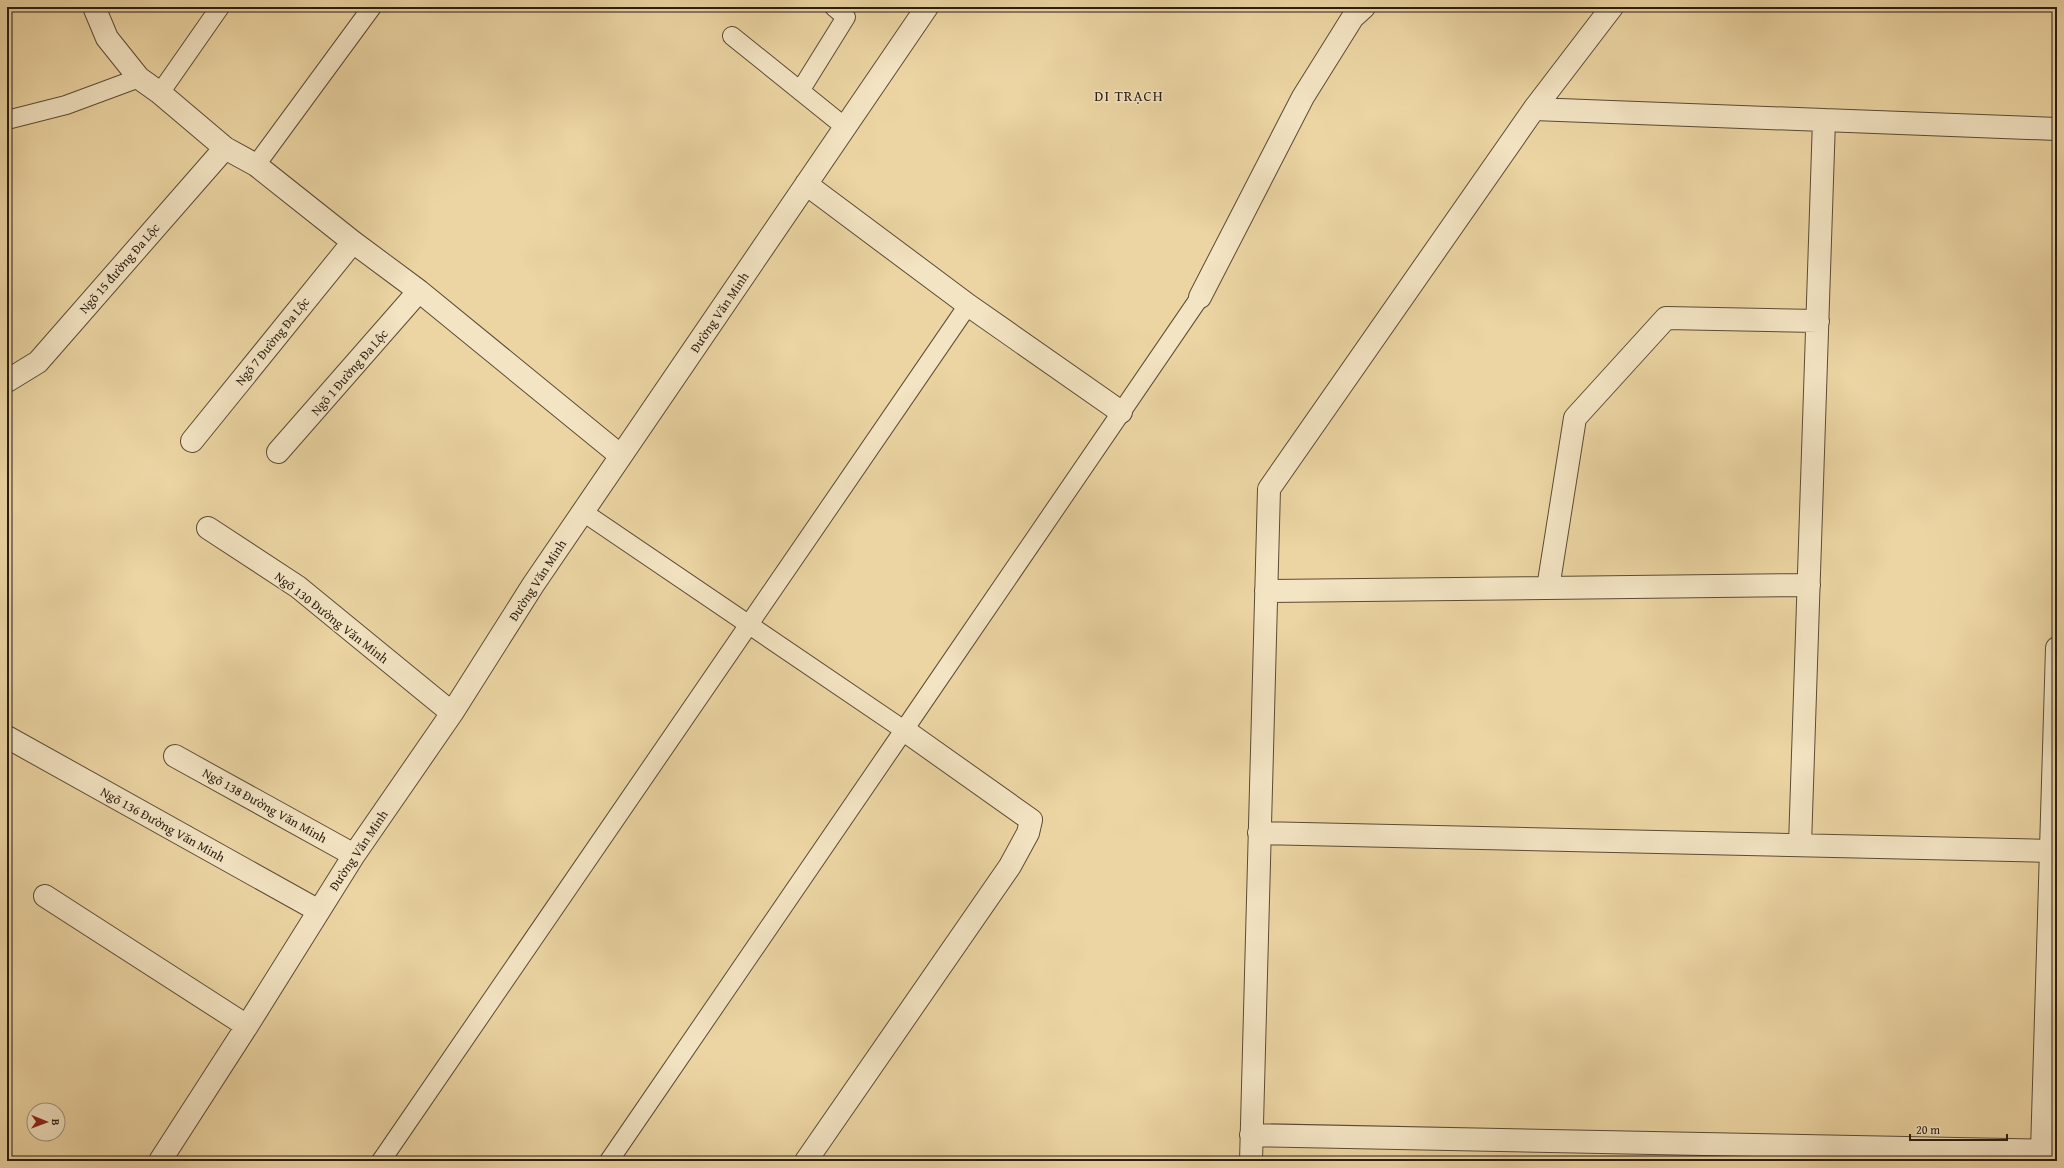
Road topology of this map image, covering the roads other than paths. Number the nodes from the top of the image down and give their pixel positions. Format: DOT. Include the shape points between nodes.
graph roads {
  1 [pos="94,7"];
  2 [pos="220,7"];
  3 [pos="372,7"];
  4 [pos="834,7"];
  5 [pos="927,7"];
  6 [pos="1364,7"];
  7 [pos="1612,7"];
  8 [pos="732,36"];
  9 [pos="139,78"];
  10 [pos="800,91"];
  11 [pos="160,93"];
  12 [pos="1534,109"];
  13 [pos="7,120"];
  14 [pos="1824,120"];
  15 [pos="845,127"];
  16 [pos="2057,128"];
  17 [pos="225,148"];
  18 [pos="256,165"];
  19 [pos="806,184"];
  20 [pos="353,242"];
  21 [pos="419,291"];
  22 [pos="1200,296"];
  23 [pos="968,305"];
  24 [pos="1818,321"];
  25 [pos="7,380"];
  26 [pos="1121,412"];
  27 [pos="192,441"];
  28 [pos="278,452"];
  29 [pos="621,456"];
  30 [pos="583,512"];
  31 [pos="208,528"];
  32 [pos="1809,585"];
  33 [pos="1548,588"];
  34 [pos="1266,592"];
  35 [pos="750,625"];
  36 [pos="2057,648"];
  37 [pos="452,713"];
  38 [pos="904,730"];
  39 [pos="7,737"];
  40 [pos="175,756"];
  41 [pos="1259,833"];
  42 [pos="1800,845"];
  43 [pos="2051,851"];
  44 [pos="354,855"];
  45 [pos="45,896"];
  46 [pos="318,910"];
  47 [pos="247,1026"];
  48 [pos="1251,1135"];
  49 [pos="2050,1151"];
  50 [pos="160,1161"];
  51 [pos="382,1161"];
  52 [pos="609,1161"];
  53 [pos="806,1161"];
  54 [pos="1251,1161"];
  1 -- 9 [label="street" via="107,38"];
  2 -- 11 [label="lane"];
  3 -- 18 [label="lane"];
  4 -- 10 [label="lane" via="846,17"];
  5 -- 15 [label="street, Đường Văn Minh"];
  6 -- 22 [label="street" via="1354,17 1303,97"];
  7 -- 12 [label="street"];
  8 -- 10 [label="lane"];
  9 -- 11 [label="street"];
  9 -- 13 [label="lane" via="66,105"];
  10 -- 15 [label="lane"];
  11 -- 17 [label="street"];
  12 -- 14 [label="street"];
  12 -- 34 [label="street" via="1269,489"];
  14 -- 16 [label="street"];
  14 -- 24 [label="street"];
  15 -- 19 [label="street, Đường Văn Minh"];
  17 -- 18 [label="street"];
  17 -- 25 [label="street, Ngõ 15 đường Đa Lộc" via="38,362"];
  18 -- 20 [label="street"];
  19 -- 23 [label="street"];
  19 -- 29 [label="street, Đường Văn Minh"];
  20 -- 21 [label="street"];
  20 -- 27 [label="street, Ngõ 7 Đường Đa Lộc"];
  21 -- 28 [label="street, Ngõ 1 Đường Đa Lộc"];
  21 -- 29 [label="street"];
  22 -- 26 [label="lane"];
  23 -- 26 [label="street"];
  23 -- 35 [label="lane"];
  24 -- 32 [label="street"];
  24 -- 33 [label="street" via="1666,318 1575,418"];
  26 -- 38 [label="lane"];
  29 -- 30 [label="street, Đường Văn Minh"];
  30 -- 35 [label="lane"];
  30 -- 37 [label="street, Đường Văn Minh"];
  31 -- 37 [label="street, Ngõ 130 Đường Văn Minh" via="298,587"];
  32 -- 33 [label="street"];
  32 -- 42 [label="street"];
  33 -- 34 [label="street"];
  34 -- 41 [label="street"];
  35 -- 38 [label="lane"];
  35 -- 51 [label="lane"];
  36 -- 43 [label="street"];
  37 -- 44 [label="street, Đường Văn Minh"];
  38 -- 52 [label="lane"];
  38 -- 53 [label="street" via="1031,820 1028,833 1010,866"];
  39 -- 46 [label="street, Ngõ 136 Đường Văn Minh"];
  40 -- 44 [label="street, Ngõ 138 Đường Văn Minh"];
  41 -- 42 [label="street"];
  41 -- 48 [label="street"];
  42 -- 43 [label="street"];
  43 -- 49 [label="street"];
  44 -- 46 [label="street, Đường Văn Minh"];
  45 -- 47 [label="street"];
  46 -- 47 [label="street, Đường Văn Minh"];
  47 -- 50 [label="street, Đường Văn Minh"];
  48 -- 49 [label="street"];
  48 -- 54 [label="street"];
}
